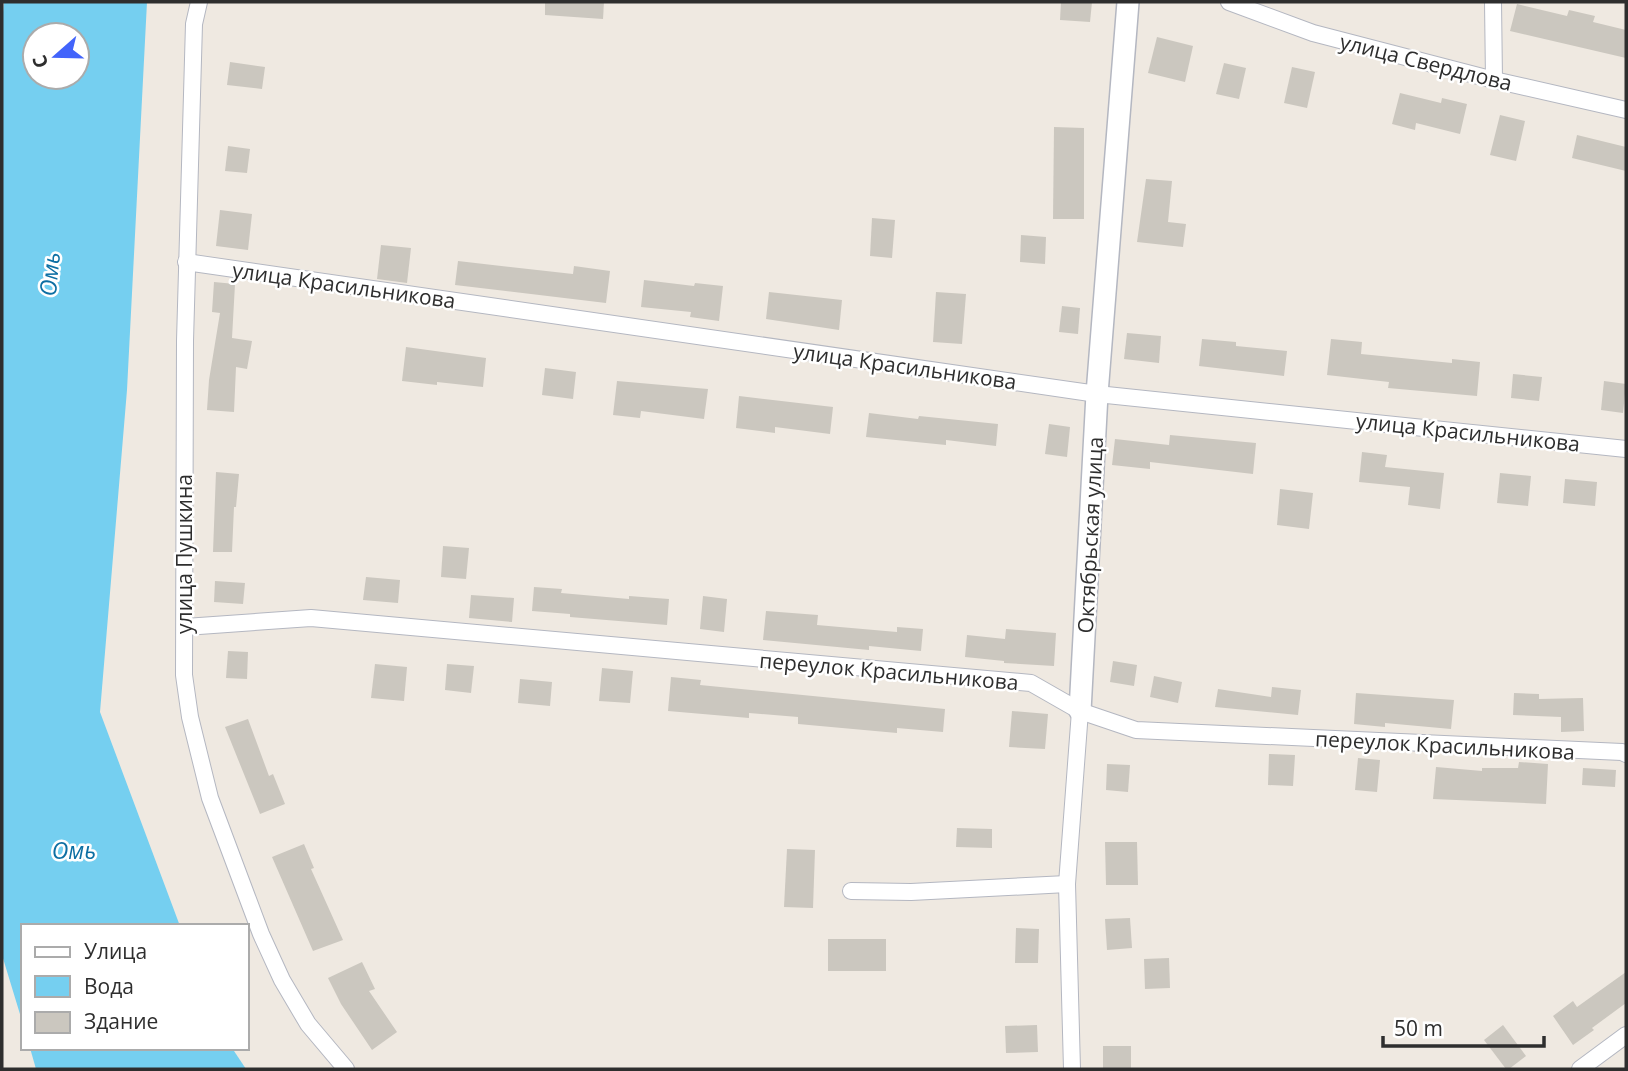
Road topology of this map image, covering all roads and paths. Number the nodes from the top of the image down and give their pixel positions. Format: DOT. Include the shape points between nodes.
graph roads {
  1 [pos="199,2"];
  2 [pos="1128,2"];
  3 [pos="1229,2"];
  4 [pos="1493,2"];
  5 [pos="1494,80"];
  6 [pos="1626,110"];
  7 [pos="186,262"];
  8 [pos="1097,394"];
  9 [pos="1626,449"];
  10 [pos="185,627"];
  11 [pos="1080,711"];
  12 [pos="1626,754"];
  13 [pos="1067,884"];
  14 [pos="851,891"];
  15 [pos="1626,1035"];
  16 [pos="346,1069"];
  17 [pos="1072,1069"];
  18 [pos="1580,1069"];
  1 -- 7 [label="street, улица Пушкина" via="194,24"];
  2 -- 8 [label="street, Октябрьская улица"];
  3 -- 5 [label="street, улица Свердлова" via="1313,33"];
  4 -- 5 [label="street"];
  5 -- 6 [label="street, улица Свердлова"];
  7 -- 8 [label="street, улица Красильникова"];
  7 -- 10 [label="street, улица Пушкина"];
  8 -- 9 [label="street, улица Красильникова"];
  8 -- 11 [label="street, Октябрьская улица"];
  10 -- 11 [label="street, переулок Красильникова" via="311,618 1018,682 1031,684"];
  10 -- 16 [label="street, улица Пушкина" via="185,686 210,798 282,980 308,1024"];
  11 -- 12 [label="street, переулок Красильникова" via="1136,730"];
  11 -- 13 [label="street, Октябрьская улица"];
  13 -- 14 [label="street"];
  13 -- 17 [label="street, Октябрьская улица"];
  15 -- 18 [label="street"];
}
